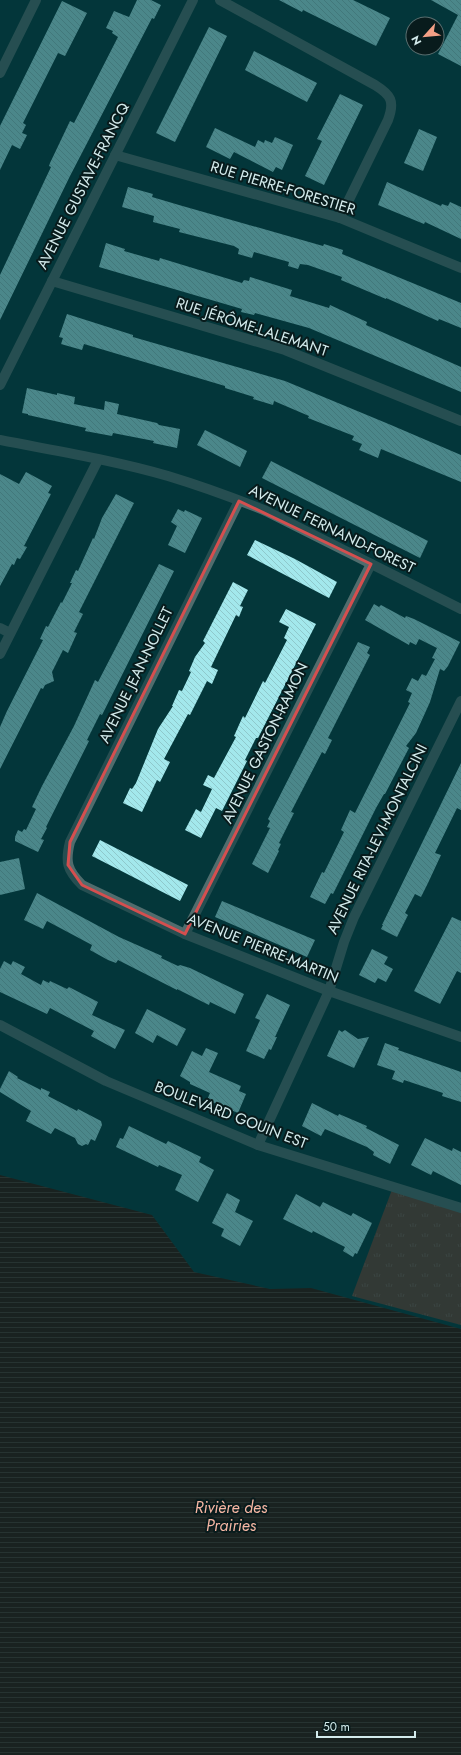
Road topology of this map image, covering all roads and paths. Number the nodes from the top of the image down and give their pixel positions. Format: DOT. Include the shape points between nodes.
graph roads {
  1 [pos="36,0"];
  2 [pos="193,0"];
  3 [pos="220,0"];
  4 [pos="0,73"];
  5 [pos="115,155"];
  6 [pos="340,218"];
  7 [pos="461,268"];
  8 [pos="52,281"];
  9 [pos="0,385"];
  10 [pos="461,421"];
  11 [pos="0,440"];
  12 [pos="98,460"];
  13 [pos="239,500"];
  14 [pos="371,564"];
  15 [pos="461,609"];
  16 [pos="0,628"];
  17 [pos="10,633"];
  18 [pos="0,654"];
  19 [pos="461,701"];
  20 [pos="68,865"];
  21 [pos="185,934"];
  22 [pos="329,991"];
  23 [pos="0,1025"];
  24 [pos="460,1033"];
  25 [pos="258,1144"];
  26 [pos="461,1208"];
  1 -- 4 [label="street"];
  2 -- 5 [label="street, AVENUE GUSTAVE-FRANCQ"];
  3 -- 6 [label="street" via="384,90 391,98 392,110 388,120"];
  5 -- 6 [label="street, RUE PIERRE-FORESTIER"];
  5 -- 8 [label="street, AVENUE GUSTAVE-FRANCQ"];
  6 -- 7 [label="street, RUE PIERRE-FORESTIER"];
  8 -- 9 [label="street, AVENUE GUSTAVE-FRANCQ"];
  8 -- 10 [label="street, RUE JÉRÔME-LALEMANT" via="285,350"];
  11 -- 12 [label="street, AVENUE FERNAND-FOREST"];
  12 -- 13 [label="street, AVENUE FERNAND-FOREST" via="167,476"];
  12 -- 17 [label="street"];
  13 -- 14 [label="street, AVENUE FERNAND-FOREST"];
  13 -- 20 [label="street, AVENUE JEAN-NOLLET" via="70,842 67,853"];
  14 -- 15 [label="street, AVENUE FERNAND-FOREST"];
  14 -- 21 [label="street, AVENUE GASTON-RAMON"];
  16 -- 17 [label="street"];
  17 -- 18 [label="street"];
  19 -- 22 [label="street, AVENUE RITA-LEVI-MONTALCINI" via="354,917"];
  20 -- 21 [label="street, AVENUE PIERRE-MARTIN" via="73,876 82,885"];
  21 -- 22 [label="street, AVENUE PIERRE-MARTIN"];
  22 -- 24 [label="street, AVENUE PIERRE-MARTIN"];
  22 -- 25 [label="street, AVENUE RITA-LEVI-MONTALCINI"];
  23 -- 25 [label="street, BOULEVARD GOUIN EST" via="106,1081"];
  25 -- 26 [label="street, BOULEVARD GOUIN EST"];
}
